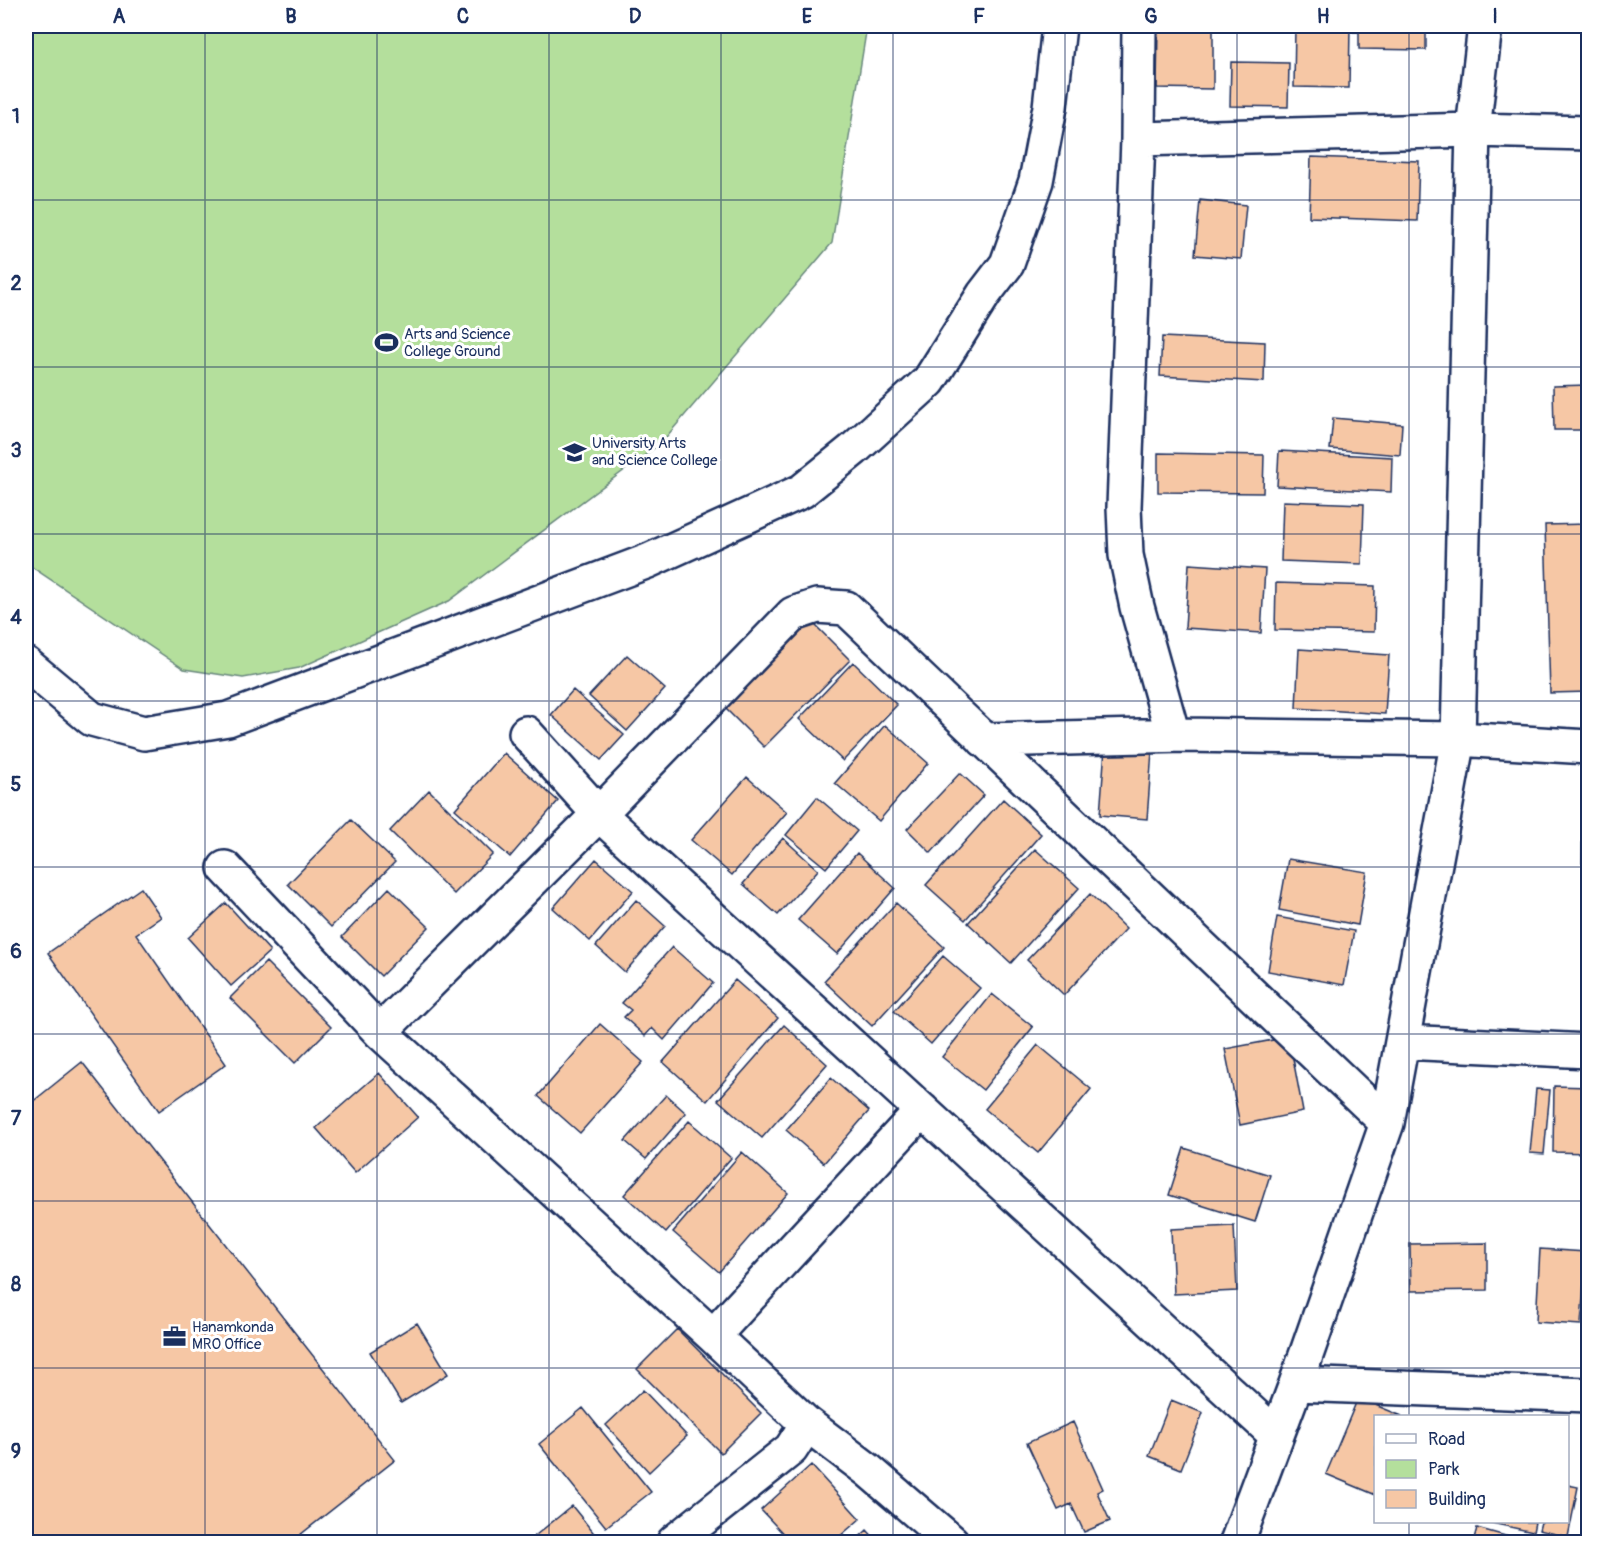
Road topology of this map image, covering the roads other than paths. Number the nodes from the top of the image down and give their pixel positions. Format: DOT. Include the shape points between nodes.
graph roads {
  1 [pos="1059,26"];
  2 [pos="1138,26"];
  3 [pos="1485,26"];
  4 [pos="1473,130"];
  5 [pos="1588,133"];
  6 [pos="1138,139"];
  7 [pos="26,664"];
  8 [pos="526,733"];
  9 [pos="1173,735"];
  10 [pos="1458,739"];
  11 [pos="984,740"];
  12 [pos="1588,747"];
  13 [pos="599,814"];
  14 [pos="225,868"];
  15 [pos="380,1032"];
  16 [pos="1402,1042"];
  17 [pos="1588,1051"];
  18 [pos="922,1110"];
  19 [pos="1387,1123"];
  20 [pos="714,1336"];
  21 [pos="1296,1384"];
  22 [pos="1588,1395"];
  23 [pos="807,1424"];
  24 [pos="1276,1435"];
  25 [pos="674,1542"];
  26 [pos="952,1542"];
  27 [pos="1237,1542"];
  1 -- 7 [label="street" via="1036,181 1007,264 929,381 802,491 648,561 228,719 144,733 103,722 92,719"];
  2 -- 6 [label="street"];
  3 -- 4 [label="street"];
  4 -- 5 [label="street"];
  4 -- 6 [label="street"];
  4 -- 10 [label="street"];
  6 -- 9 [label="street" via="1124,507 1126,555"];
  8 -- 13 [label="street"];
  9 -- 10 [label="street"];
  9 -- 11 [label="street"];
  10 -- 12 [label="street"];
  10 -- 16 [label="street"];
  11 -- 13 [label="street" via="846,608 817,606 793,614"];
  11 -- 19 [label="street"];
  13 -- 15 [label="street"];
  13 -- 18 [label="street"];
  14 -- 15 [label="street"];
  15 -- 20 [label="street"];
  16 -- 17 [label="street"];
  16 -- 19 [label="street"];
  18 -- 20 [label="street"];
  18 -- 24 [label="street"];
  19 -- 21 [label="street"];
  20 -- 23 [label="street"];
  21 -- 22 [label="street"];
  21 -- 24 [label="street"];
  23 -- 25 [label="street" via="791,1449"];
  23 -- 26 [label="street"];
  24 -- 27 [label="street"];
}
